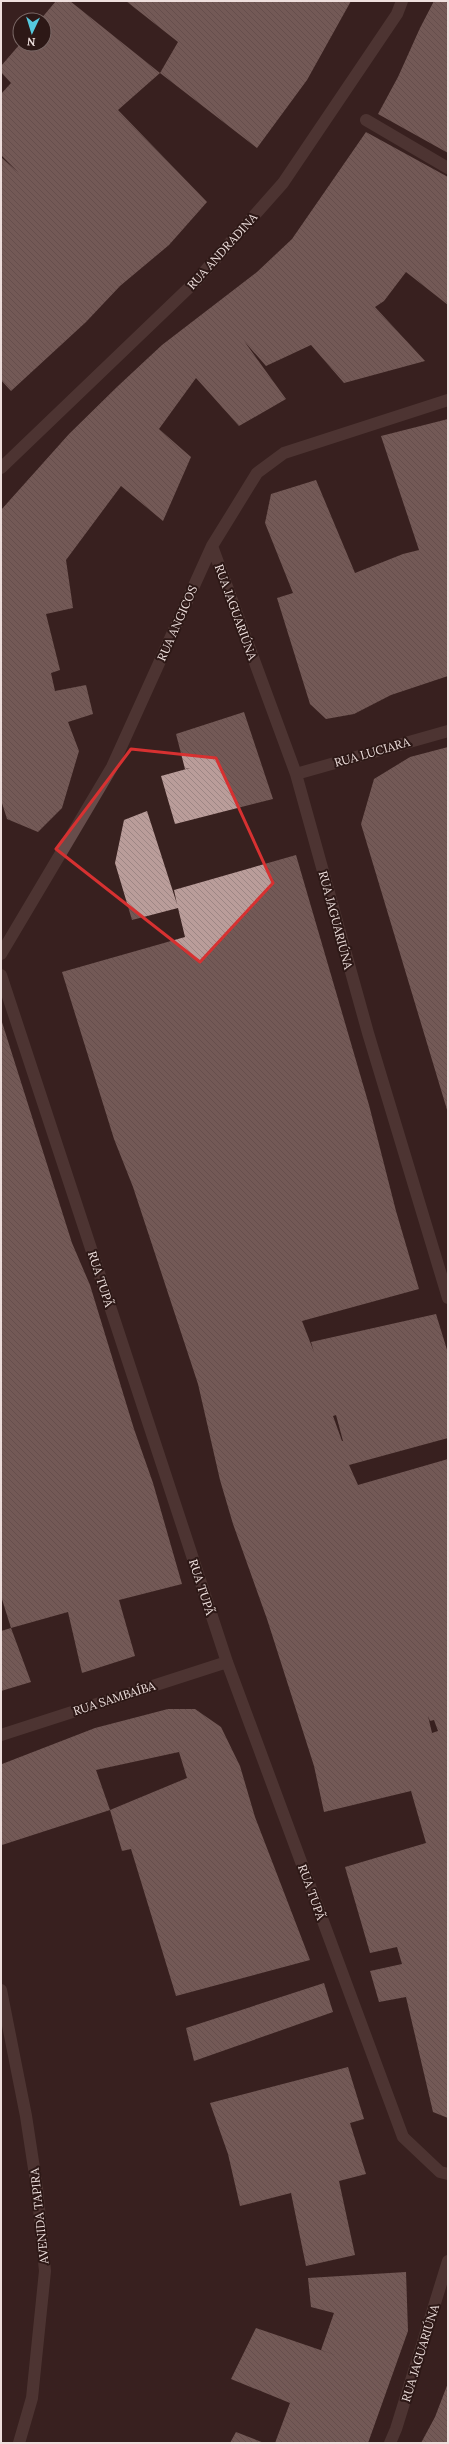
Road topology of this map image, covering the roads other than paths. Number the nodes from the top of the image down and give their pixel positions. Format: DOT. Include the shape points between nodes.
graph roads {
  1 [pos="402,1"];
  2 [pos="366,120"];
  3 [pos="448,168"];
  4 [pos="448,400"];
  5 [pos="1,468"];
  6 [pos="212,546"];
  7 [pos="448,731"];
  8 [pos="296,774"];
  9 [pos="1,954"];
  10 [pos="1,975"];
  11 [pos="448,1298"];
  12 [pos="227,1662"];
  13 [pos="1,1734"];
  14 [pos="1,1990"];
  15 [pos="448,2174"];
  16 [pos="448,2261"];
  17 [pos="19,2443"];
  18 [pos="390,2443"];
  1 -- 5 [label="street, RUA ANDRADINA" via="397,14 283,183 196,281"];
  2 -- 3 [label="street"];
  4 -- 6 [label="street, RUA ANGICOS" via="284,453 257,472"];
  6 -- 8 [label="street, RUA JAGUARIÚNA"];
  6 -- 9 [label="street, RUA ANGICOS" via="112,767"];
  7 -- 8 [label="street, RUA LUCIARA"];
  8 -- 11 [label="street, RUA JAGUARIÚNA" via="368,1033"];
  10 -- 12 [label="street, RUA TUPÃ"];
  12 -- 13 [label="street, RUA SAMBAÍBA"];
  12 -- 15 [label="street, RUA TUPÃ" via="403,2137 440,2172"];
  14 -- 17 [label="street, AVENIDA TAPIRA" via="38,2188 45,2271 32,2398"];
  16 -- 18 [label="street, RUA JAGUARIÚNA"];
}
